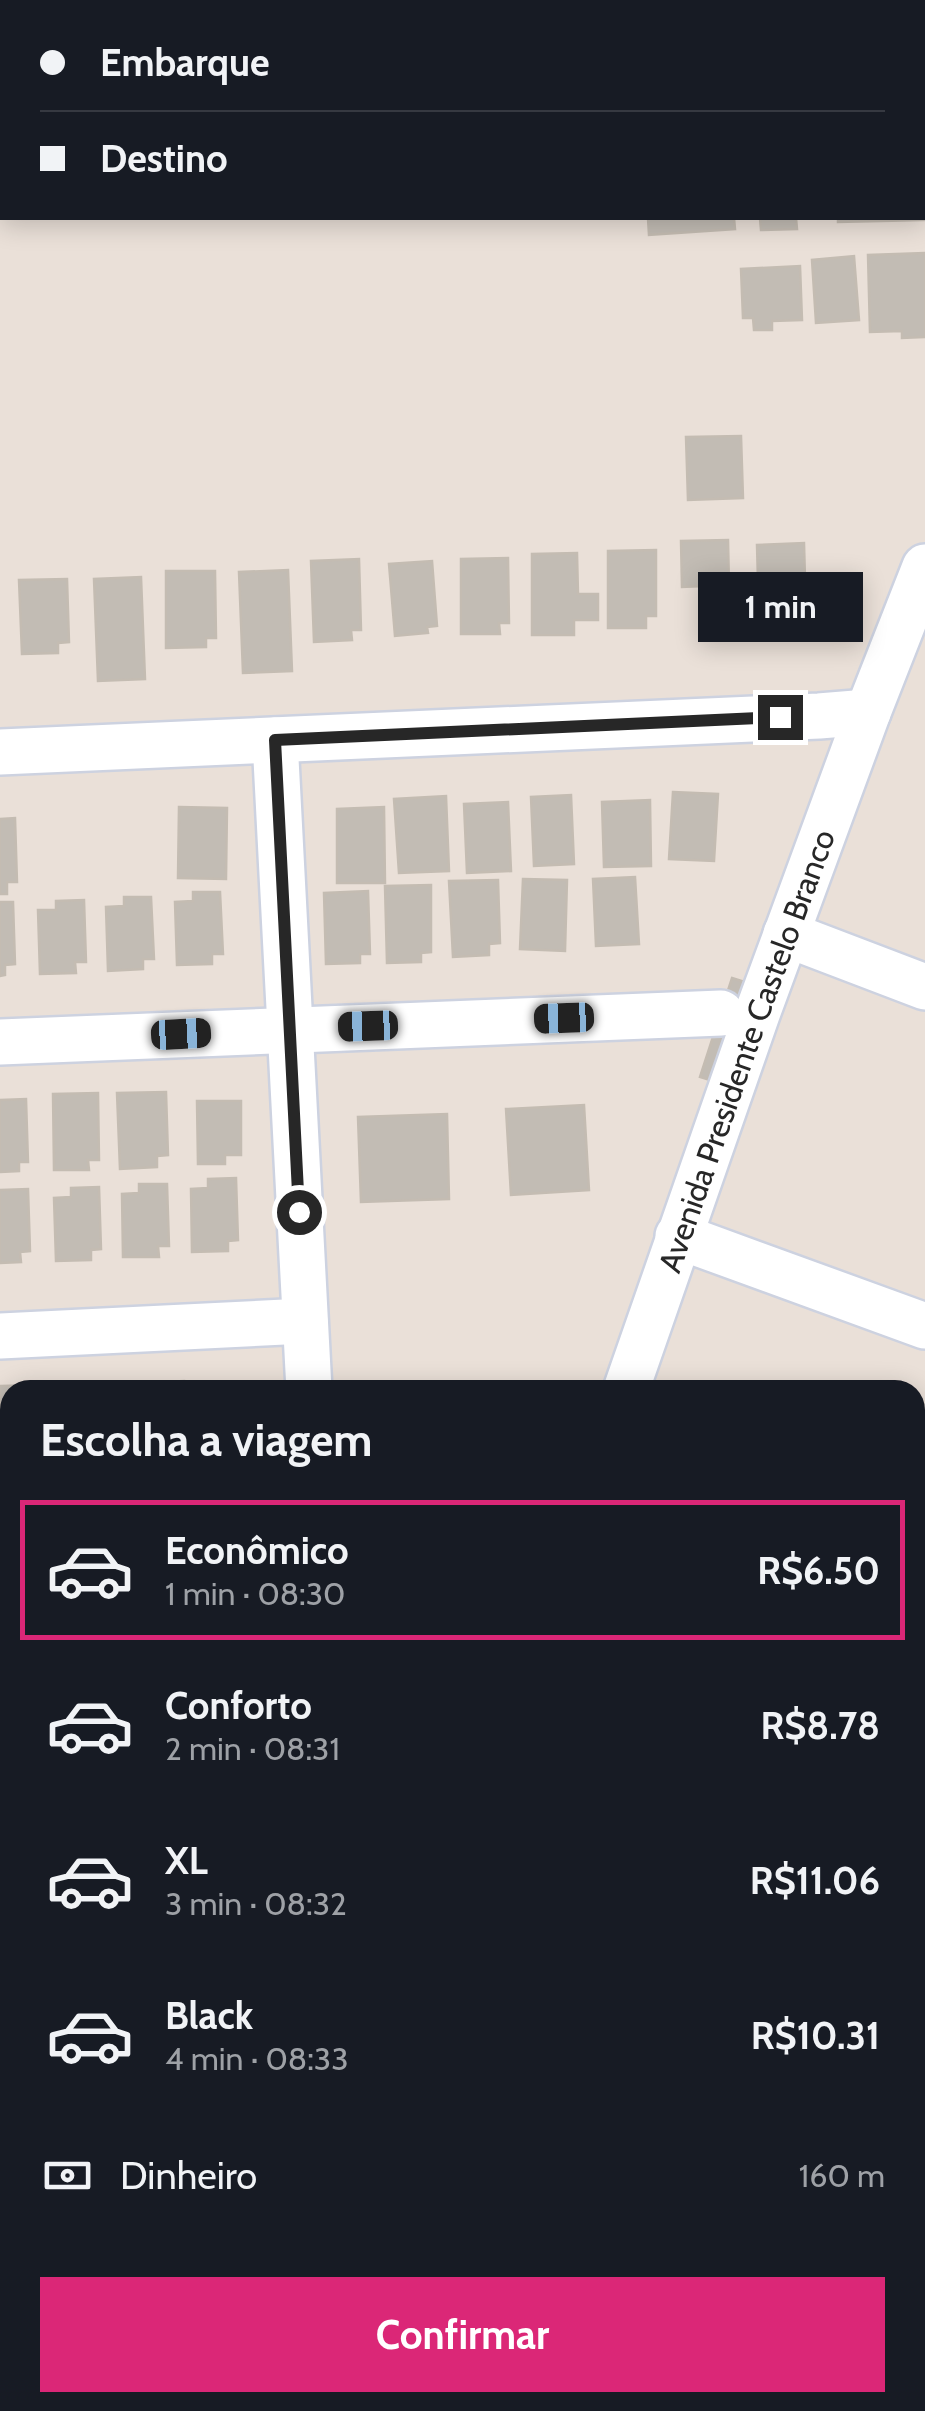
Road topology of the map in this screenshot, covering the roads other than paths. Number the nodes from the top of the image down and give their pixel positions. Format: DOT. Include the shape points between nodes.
graph roads {
  1 [pos="925,567"];
  2 [pos="868,712"];
  3 [pos="275,740"];
  4 [pos="0,752"];
  5 [pos="786,934"];
  6 [pos="925,987"];
  7 [pos="743,1014"];
  8 [pos="290,1029"];
  9 [pos="0,1042"];
  10 [pos="678,1236"];
  11 [pos="305,1322"];
  12 [pos="925,1326"];
  13 [pos="0,1336"];
  14 [pos="308,1380"];
  15 [pos="629,1380"];
  1 -- 2 [label="street, Avenida Presidente Castelo Branco"];
  2 -- 3 [label="street"];
  2 -- 5 [label="street, Avenida Presidente Castelo Branco"];
  3 -- 4 [label="street"];
  3 -- 8 [label="street"];
  5 -- 6 [label="street"];
  5 -- 7 [label="street, Avenida Presidente Castelo Branco"];
  7 -- 8 [label="street"];
  7 -- 10 [label="street, Avenida Presidente Castelo Branco"];
  8 -- 9 [label="street"];
  8 -- 11 [label="street"];
  10 -- 12 [label="street"];
  10 -- 15 [label="street, Avenida Presidente Castelo Branco"];
  11 -- 13 [label="street"];
  11 -- 14 [label="street"];
}
